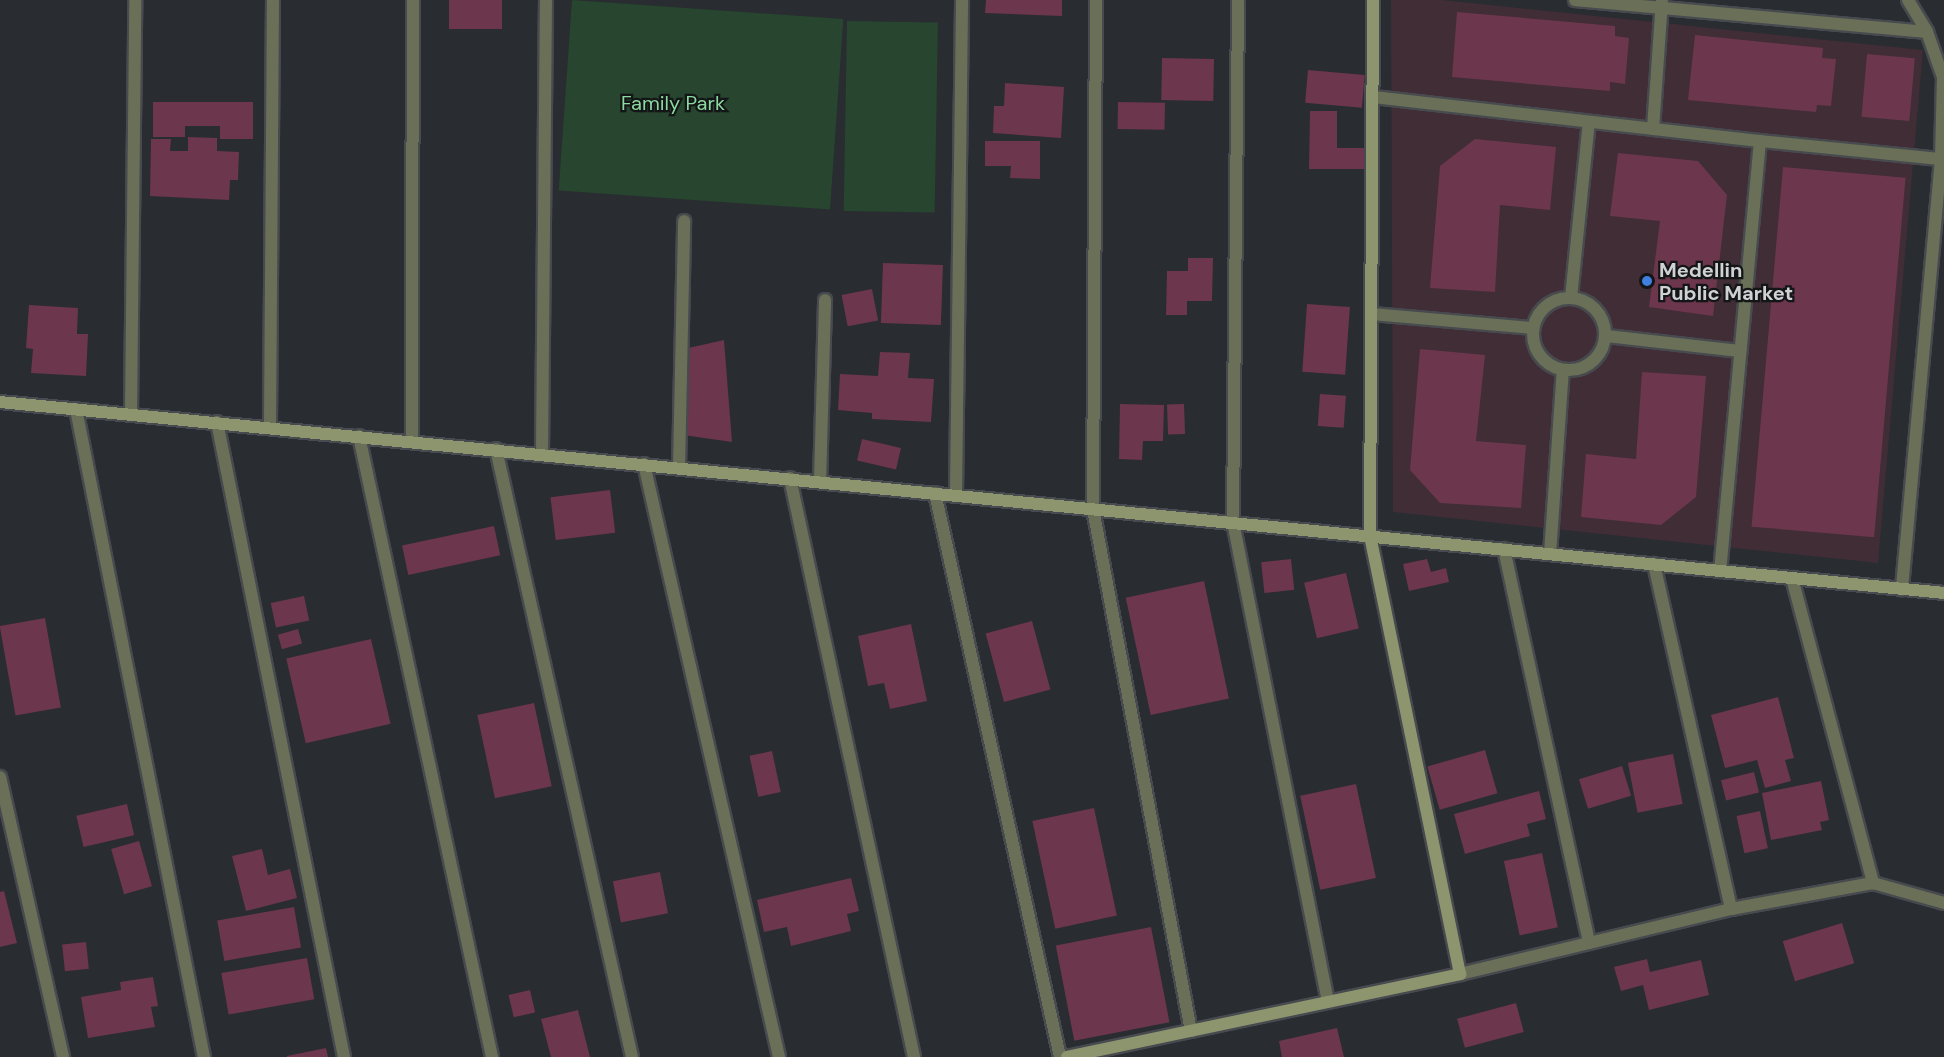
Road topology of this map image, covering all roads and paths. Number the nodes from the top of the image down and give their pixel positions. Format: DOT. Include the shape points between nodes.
graph roads {
  1 [pos="135,0"];
  2 [pos="273,0"];
  3 [pos="413,0"];
  4 [pos="546,0"];
  5 [pos="962,0"];
  6 [pos="1096,0"];
  7 [pos="1238,0"];
  8 [pos="1373,0"];
  9 [pos="1575,0"];
  10 [pos="1908,0"];
  11 [pos="1662,4"];
  12 [pos="1927,32"];
  13 [pos="1373,97"];
  14 [pos="1589,122"];
  15 [pos="1653,129"];
  16 [pos="1760,141"];
  17 [pos="1941,159"];
  18 [pos="684,221"];
  19 [pos="1571,298"];
  20 [pos="825,300"];
  21 [pos="1372,314"];
  22 [pos="1533,328"];
  23 [pos="1606,336"];
  24 [pos="1740,351"];
  25 [pos="1563,370"];
  26 [pos="0,402"];
  27 [pos="76,409"];
  28 [pos="131,413"];
  29 [pos="218,422"];
  30 [pos="270,427"];
  31 [pos="359,436"];
  32 [pos="412,441"];
  33 [pos="496,449"];
  34 [pos="542,454"];
  35 [pos="644,464"];
  36 [pos="680,468"];
  37 [pos="790,478"];
  38 [pos="820,482"];
  39 [pos="935,493"];
  40 [pos="956,495"];
  41 [pos="1093,509"];
  42 [pos="1233,522"];
  43 [pos="1370,536"];
  44 [pos="1504,549"];
  45 [pos="1550,554"];
  46 [pos="1654,564"];
  47 [pos="1720,571"];
  48 [pos="1792,578"];
  49 [pos="1902,589"];
  50 [pos="1944,593"];
  51 [pos="0,777"];
  52 [pos="1873,883"];
  53 [pos="1944,903"];
  54 [pos="1731,909"];
  55 [pos="1589,943"];
  56 [pos="1460,974"];
  57 [pos="1328,1002"];
  58 [pos="1191,1031"];
  59 [pos="63,1057"];
  60 [pos="204,1057"];
  61 [pos="345,1057"];
  62 [pos="492,1057"];
  63 [pos="632,1057"];
  64 [pos="779,1057"];
  65 [pos="914,1057"];
  66 [pos="1060,1057"];
  67 [pos="1067,1057"];
  1 -- 28 [label="street"];
  2 -- 30 [label="street"];
  3 -- 32 [label="street"];
  4 -- 34 [label="street"];
  5 -- 40 [label="street"];
  6 -- 41 [label="street"];
  7 -- 42 [label="street"];
  8 -- 13 [label="street"];
  9 -- 11 [label="street"];
  10 -- 12 [label="street"];
  11 -- 12 [label="street"];
  11 -- 15 [label="street"];
  12 -- 17 [label="street" via="1943,77"];
  13 -- 14 [label="street"];
  13 -- 21 [label="street"];
  14 -- 15 [label="street"];
  14 -- 19 [label="street"];
  15 -- 16 [label="street"];
  16 -- 17 [label="street"];
  16 -- 24 [label="street"];
  17 -- 49 [label="street"];
  18 -- 36 [label="street"];
  19 -- 22 [label="street" via="1554,302 1540,313"];
  19 -- 23 [label="street" via="1596,310"];
  20 -- 38 [label="street"];
  21 -- 22 [label="street"];
  21 -- 43 [label="street"];
  22 -- 25 [label="street" via="1539,356"];
  23 -- 24 [label="street"];
  23 -- 25 [label="street" via="1599,356 1583,368"];
  24 -- 47 [label="street"];
  25 -- 45 [label="street"];
  26 -- 27 [label="street"];
  27 -- 28 [label="street"];
  27 -- 60 [label="street"];
  28 -- 29 [label="street"];
  29 -- 30 [label="street"];
  29 -- 61 [label="street"];
  30 -- 31 [label="street"];
  31 -- 32 [label="street"];
  31 -- 62 [label="street"];
  32 -- 33 [label="street"];
  33 -- 34 [label="street"];
  33 -- 63 [label="street"];
  34 -- 35 [label="street"];
  35 -- 36 [label="street"];
  35 -- 64 [label="street"];
  36 -- 37 [label="street"];
  37 -- 38 [label="street"];
  37 -- 65 [label="street"];
  38 -- 39 [label="street"];
  39 -- 40 [label="street"];
  39 -- 66 [label="street"];
  40 -- 41 [label="street"];
  41 -- 42 [label="street"];
  41 -- 58 [label="street"];
  42 -- 43 [label="street"];
  42 -- 57 [label="street"];
  43 -- 44 [label="street"];
  43 -- 56 [label="street"];
  44 -- 45 [label="street"];
  44 -- 55 [label="street"];
  45 -- 46 [label="street"];
  46 -- 47 [label="street"];
  46 -- 54 [label="street"];
  47 -- 48 [label="street"];
  48 -- 49 [label="street"];
  48 -- 52 [label="street"];
  49 -- 50 [label="street"];
  51 -- 59 [label="street"];
  52 -- 53 [label="street"];
  52 -- 54 [label="street"];
  54 -- 55 [label="street"];
  55 -- 56 [label="street"];
  56 -- 57 [label="street"];
  57 -- 58 [label="street"];
  58 -- 67 [label="street"];
}
